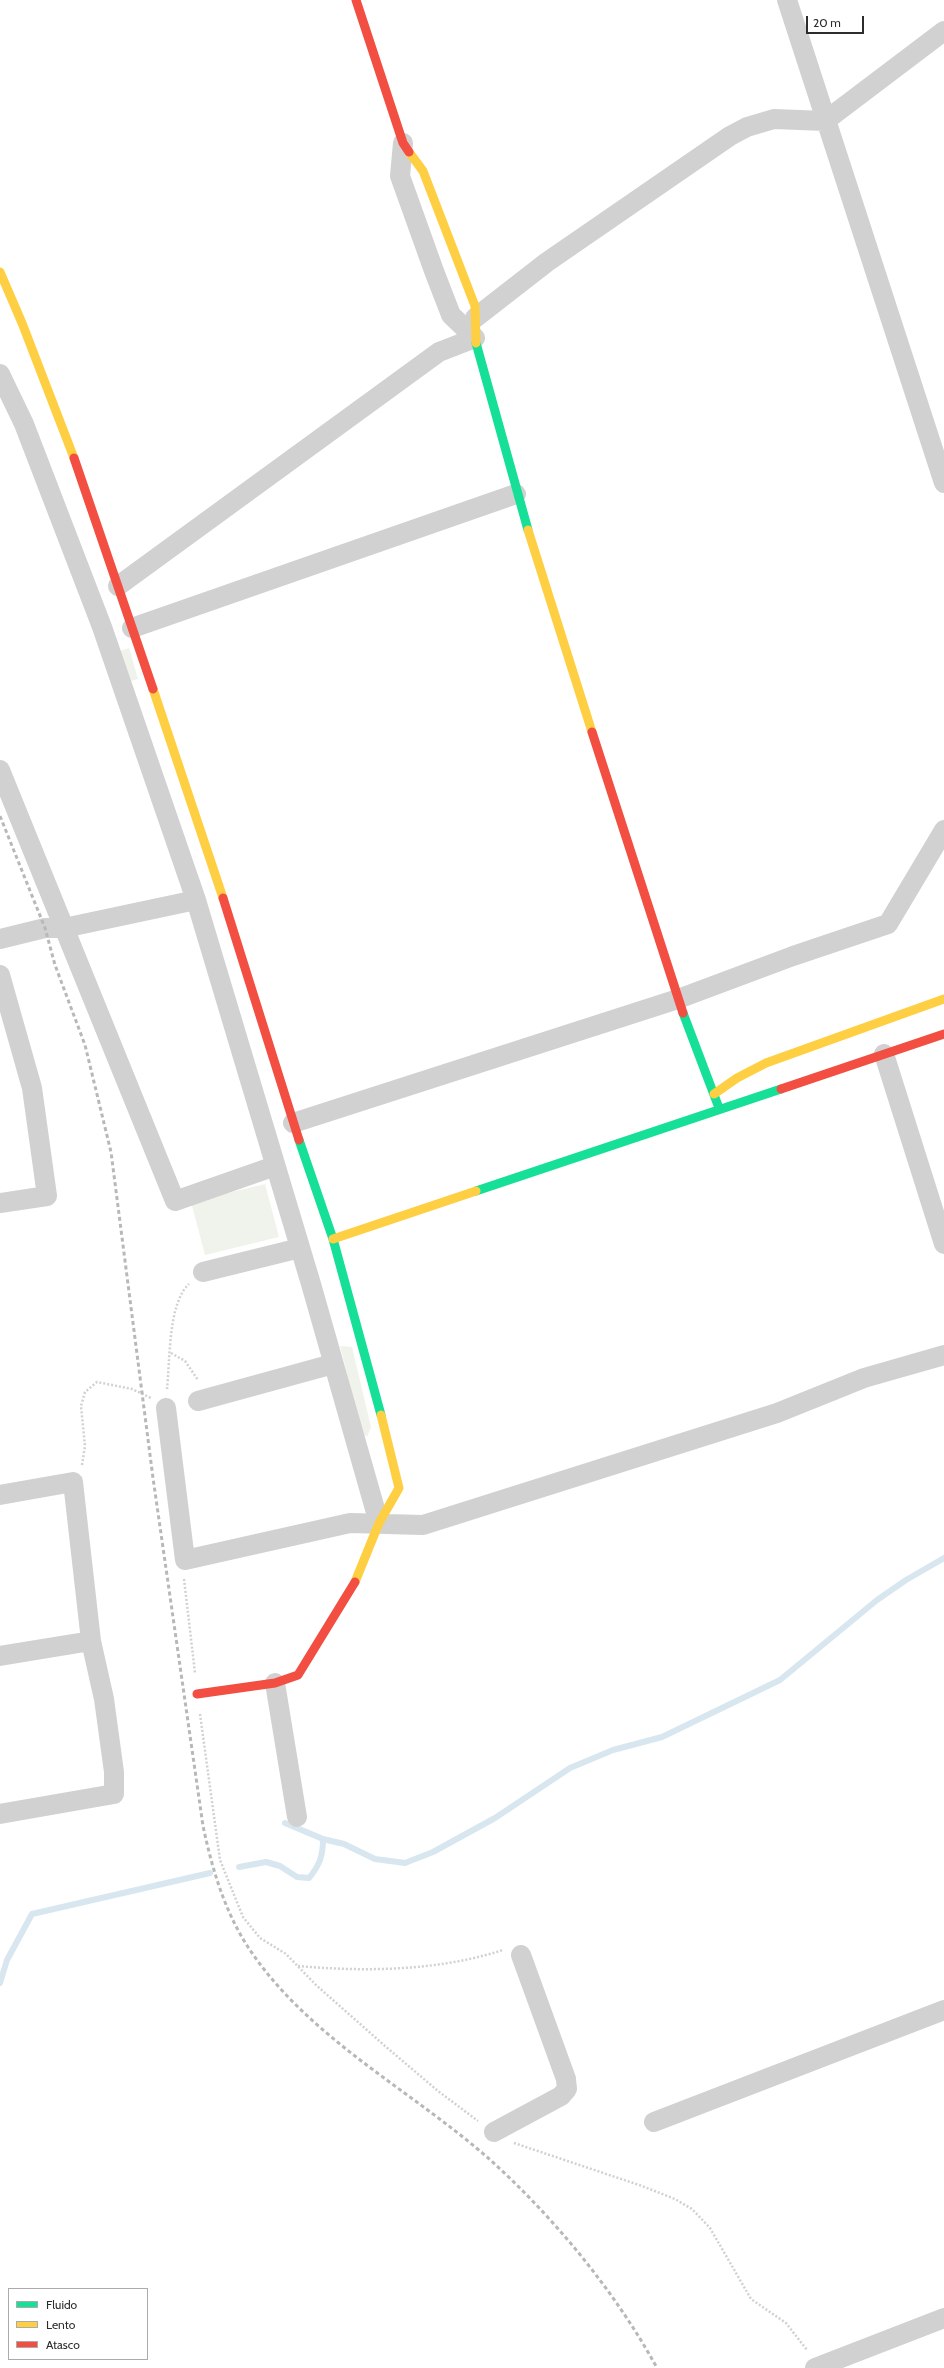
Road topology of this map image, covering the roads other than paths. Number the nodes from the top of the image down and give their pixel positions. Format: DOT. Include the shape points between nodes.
graph roads {
  1 [pos="356,0"];
  2 [pos="787,0"];
  3 [pos="944,31"];
  4 [pos="825,121"];
  5 [pos="403,143"];
  6 [pos="0,272"];
  7 [pos="475,328"];
  8 [pos="0,374"];
  9 [pos="944,483"];
  10 [pos="516,494"];
  11 [pos="118,586"];
  12 [pos="132,628"];
  13 [pos="0,770"];
  14 [pos="944,830"];
  15 [pos="196,900"];
  16 [pos="64,928"];
  17 [pos="0,939"];
  18 [pos="0,975"];
  19 [pos="678,999"];
  20 [pos="944,999"];
  21 [pos="944,1034"];
  22 [pos="884,1054"];
  23 [pos="714,1094"];
  24 [pos="718,1108"];
  25 [pos="293,1123"];
  26 [pos="275,1166"];
  27 [pos="0,1203"];
  28 [pos="333,1239"];
  29 [pos="944,1244"];
  30 [pos="300,1248"];
  31 [pos="203,1272"];
  32 [pos="944,1355"];
  33 [pos="333,1364"];
  34 [pos="204,1399"];
  35 [pos="166,1408"];
  36 [pos="0,1495"];
  37 [pos="379,1524"];
  38 [pos="91,1641"];
  39 [pos="0,1656"];
  40 [pos="275,1683"];
  41 [pos="198,1694"];
  42 [pos="0,1814"];
  43 [pos="297,1817"];
  44 [pos="521,1955"];
  45 [pos="944,2010"];
  46 [pos="654,2122"];
  47 [pos="494,2132"];
  48 [pos="944,2318"];
  49 [pos="811,2362"];
  1 -- 5 [label="street"];
  2 -- 4 [label="street"];
  3 -- 4 [label="street"];
  4 -- 7 [label="street" via="774,119 747,127 730,136 547,262"];
  4 -- 9 [label="street"];
  5 -- 7 [label="street" via="400,176 451,315"];
  6 -- 11 [label="street" via="84,485"];
  7 -- 10 [label="street"];
  7 -- 11 [label="street"];
  8 -- 15 [label="street" via="24,424 102,627"];
  10 -- 12 [label="street"];
  10 -- 19 [label="street"];
  11 -- 12 [label="street"];
  12 -- 25 [label="street" via="215,874"];
  13 -- 16 [label="street"];
  14 -- 19 [label="street" via="888,924"];
  15 -- 16 [label="street"];
  15 -- 26 [label="street"];
  16 -- 17 [label="street" via="45,928"];
  16 -- 26 [label="street" via="175,1201"];
  18 -- 27 [label="street" via="32,1088 47,1196"];
  19 -- 23 [label="street"];
  19 -- 25 [label="street"];
  20 -- 23 [label="street" via="766,1063"];
  21 -- 22 [label="street"];
  22 -- 24 [label="street" via="806,1082"];
  22 -- 29 [label="street"];
  23 -- 24 [label="street"];
  24 -- 28 [label="street"];
  25 -- 28 [label="street"];
  26 -- 30 [label="street"];
  28 -- 37 [label="street" via="399,1488"];
  30 -- 31 [label="street"];
  30 -- 33 [label="street"];
  32 -- 37 [label="street" via="864,1378 777,1412 480,1508 423,1525"];
  33 -- 34 [label="street"];
  33 -- 37 [label="street"];
  35 -- 37 [label="street" via="185,1560 350,1523"];
  36 -- 38 [label="street" via="73,1482"];
  37 -- 40 [label="street" via="358,1576 298,1675"];
  38 -- 39 [label="street"];
  38 -- 42 [label="street" via="104,1699 114,1772 114,1794"];
  40 -- 41 [label="street"];
  40 -- 43 [label="street"];
  44 -- 47 [label="street" via="566,2079 566,2089 561,2096"];
  45 -- 46 [label="street"];
  48 -- 49 [label="street"];
}
